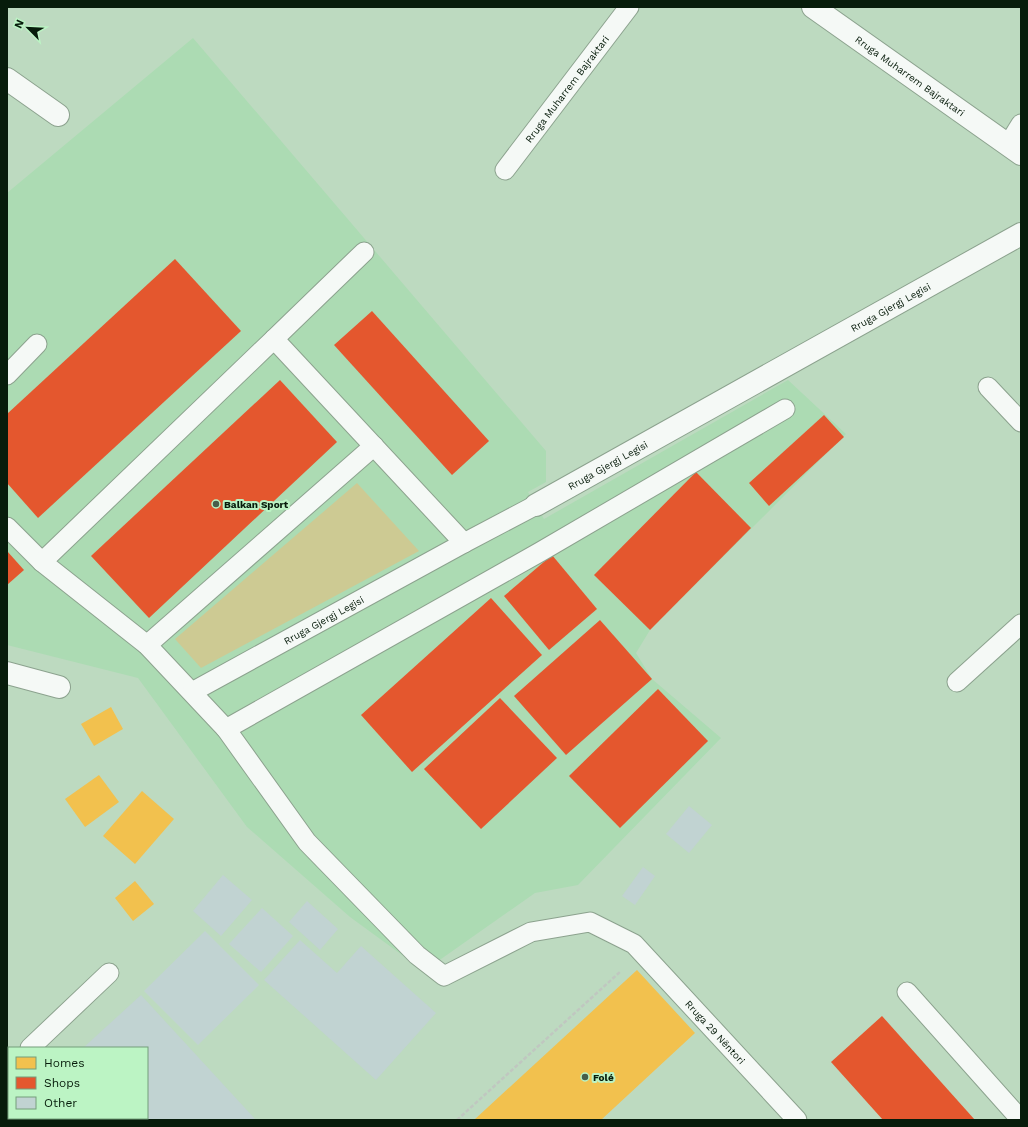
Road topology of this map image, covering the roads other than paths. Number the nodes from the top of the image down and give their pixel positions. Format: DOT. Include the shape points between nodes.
graph roads {
  1 [pos="629,7"];
  2 [pos="813,7"];
  3 [pos="7,79"];
  4 [pos="58,116"];
  5 [pos="1021,124"];
  6 [pos="1014,150"];
  7 [pos="505,170"];
  8 [pos="1021,234"];
  9 [pos="364,252"];
  10 [pos="274,339"];
  11 [pos="37,344"];
  12 [pos="7,375"];
  13 [pos="988,387"];
  14 [pos="785,409"];
  15 [pos="1021,422"];
  16 [pos="374,446"];
  17 [pos="536,505"];
  18 [pos="7,527"];
  19 [pos="464,543"];
  20 [pos="42,562"];
  21 [pos="1021,624"];
  22 [pos="147,645"];
  23 [pos="7,673"];
  24 [pos="957,682"];
  25 [pos="59,687"];
  26 [pos="192,692"];
  27 [pos="226,729"];
  28 [pos="109,973"];
  29 [pos="906,992"];
  30 [pos="31,1047"];
  31 [pos="797,1120"];
  32 [pos="1021,1120"];
  1 -- 7 [label="lane, Rruga Muharrem Bajraktari"];
  2 -- 6 [label="street, Rruga Muharrem Bajraktari"];
  3 -- 4 [label="street"];
  5 -- 6 [label="lane, Rruga Muharrem Bajraktari"];
  8 -- 17 [label="street, Rruga Gjergj Legisi"];
  9 -- 10 [label="lane"];
  10 -- 16 [label="lane"];
  10 -- 20 [label="lane"];
  11 -- 12 [label="lane"];
  13 -- 15 [label="lane"];
  14 -- 27 [label="lane" via="540,552"];
  16 -- 19 [label="lane"];
  16 -- 22 [label="lane"];
  17 -- 19 [label="lane, Rruga Gjergj Legisi"];
  18 -- 20 [label="lane"];
  19 -- 26 [label="lane, Rruga Gjergj Legisi"];
  20 -- 22 [label="lane"];
  21 -- 24 [label="lane"];
  22 -- 26 [label="lane"];
  23 -- 25 [label="street"];
  26 -- 27 [label="lane"];
  27 -- 31 [label="lane, Rruga 29 Nëntori" via="307,842 417,955 444,976 531,932 590,922 638,948"];
  28 -- 30 [label="lane"];
  29 -- 32 [label="lane"];
}
